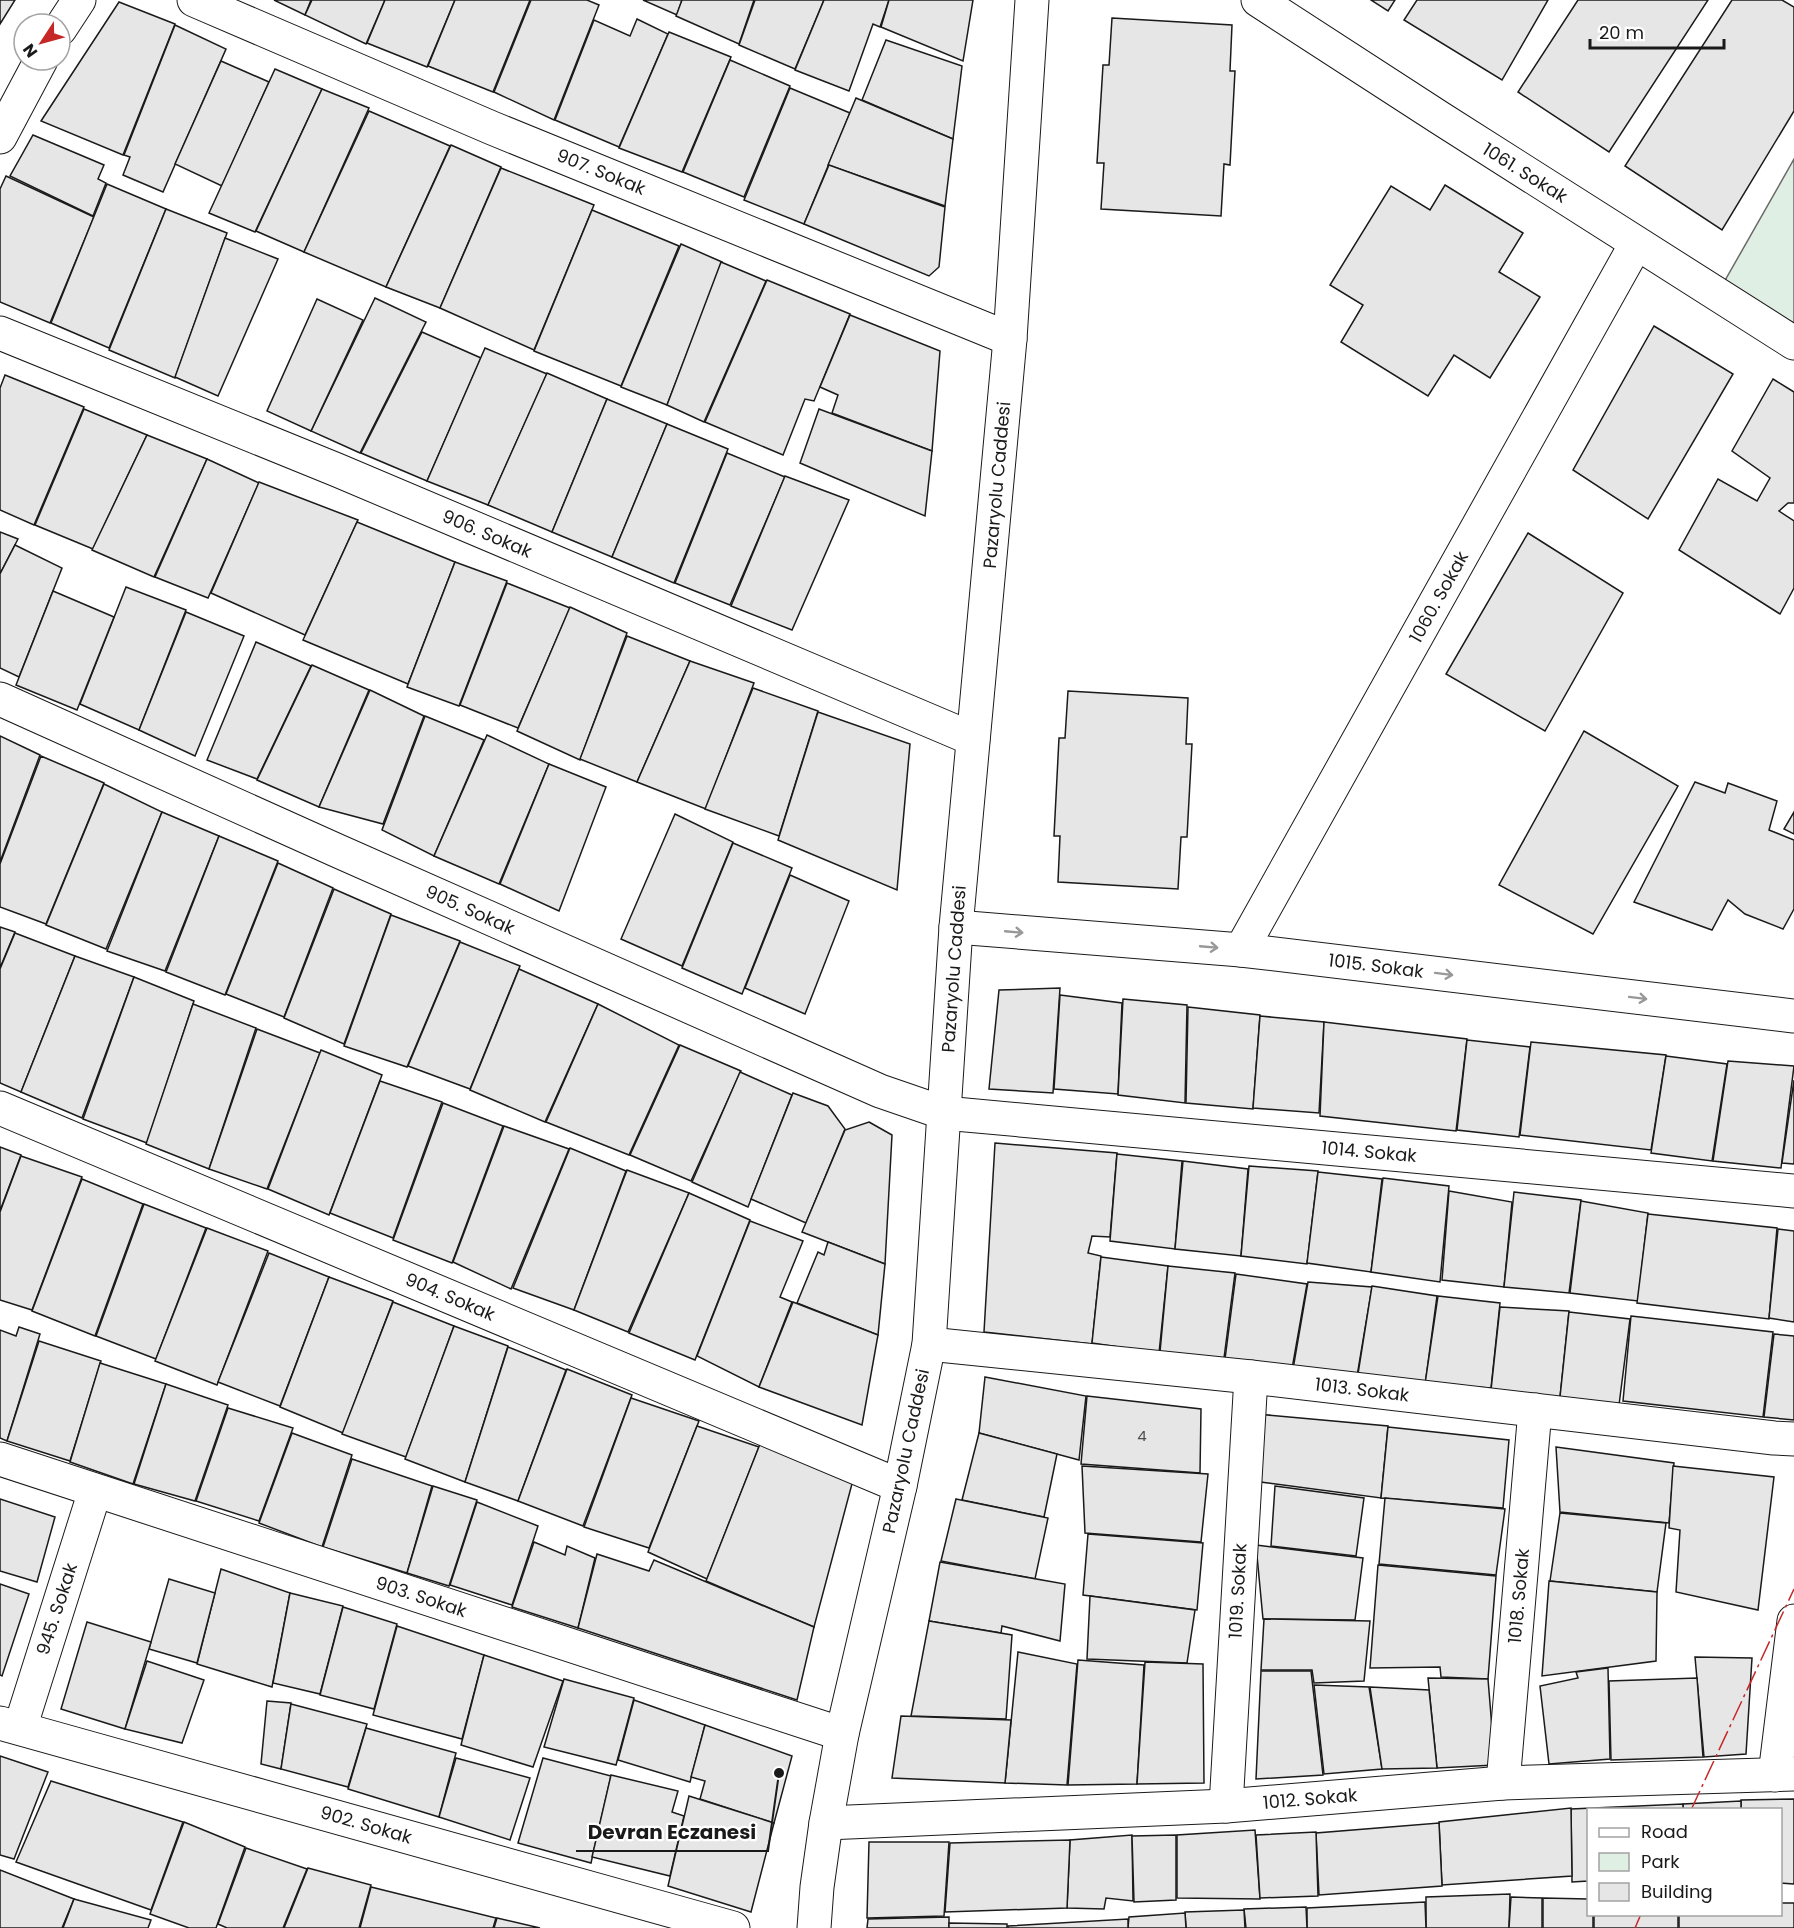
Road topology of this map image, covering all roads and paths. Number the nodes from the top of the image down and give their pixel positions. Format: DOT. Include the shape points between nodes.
graph roads {
  1 [pos="194,0"];
  2 [pos="1032,0"];
  3 [pos="1258,0"];
  4 [pos="35,72"];
  5 [pos="0,137"];
  6 [pos="1636,244"];
  7 [pos="0,333"];
  8 [pos="1010,339"];
  9 [pos="1794,343"];
  10 [pos="0,699"];
  11 [pos="973,738"];
  12 [pos="956,927"];
  13 [pos="1241,950"];
  14 [pos="1794,1016"];
  15 [pos="0,1108"];
  16 [pos="944,1113"];
  17 [pos="1794,1191"];
  18 [pos="929,1344"];
  19 [pos="1251,1377"];
  20 [pos="1535,1410"];
  21 [pos="1794,1439"];
  22 [pos="0,1459"];
  23 [pos="900,1486"];
  24 [pos="95,1491"];
  25 [pos="1794,1621"];
  26 [pos="10,1726"];
  27 [pos="842,1734"];
  28 [pos="1785,1774"];
  29 [pos="1503,1783"];
  30 [pos="1226,1806"];
  31 [pos="826,1823"];
  32 [pos="733,1928"];
  33 [pos="814,1928"];
  1 -- 8 [label="street, 907. Sokak" via="492,128"];
  2 -- 8 [label="street, Pazaryolu Caddesi"];
  3 -- 6 [label="street, 1061. Sokak"];
  4 -- 5 [label="street"];
  6 -- 9 [label="street, 1061. Sokak"];
  6 -- 13 [label="street, 1060. Sokak"];
  7 -- 11 [label="street, 906. Sokak" via="337,470"];
  8 -- 11 [label="street, Pazaryolu Caddesi"];
  10 -- 16 [label="street, 905. Sokak" via="880,1091"];
  11 -- 12 [label="street, Pazaryolu Caddesi"];
  12 -- 13 [label="street, 1015. Sokak, one-way"];
  12 -- 16 [label="street, Pazaryolu Caddesi"];
  13 -- 14 [label="street, 1015. Sokak, one-way"];
  15 -- 23 [label="street, 904. Sokak"];
  16 -- 17 [label="street, 1014. Sokak"];
  16 -- 18 [label="street, Pazaryolu Caddesi"];
  18 -- 19 [label="street, 1013. Sokak"];
  18 -- 23 [label="street, Pazaryolu Caddesi"];
  19 -- 20 [label="street, 1013. Sokak"];
  19 -- 30 [label="street, 1019. Sokak"];
  20 -- 21 [label="street, 1013. Sokak"];
  20 -- 29 [label="street, 1018. Sokak"];
  22 -- 24 [label="street, 903. Sokak"];
  23 -- 27 [label="street, Pazaryolu Caddesi"];
  24 -- 26 [label="street, 945. Sokak"];
  24 -- 27 [label="street, 903. Sokak"];
  25 -- 28 [label="street"];
  26 -- 32 [label="street, 902. Sokak"];
  27 -- 31 [label="street, Pazaryolu Caddesi"];
  28 -- 29 [label="street, 1012. Sokak"];
  29 -- 30 [label="street, 1012. Sokak"];
  30 -- 31 [label="street, 1012. Sokak"];
  31 -- 33 [label="street, Pazaryolu Caddesi"];
}
